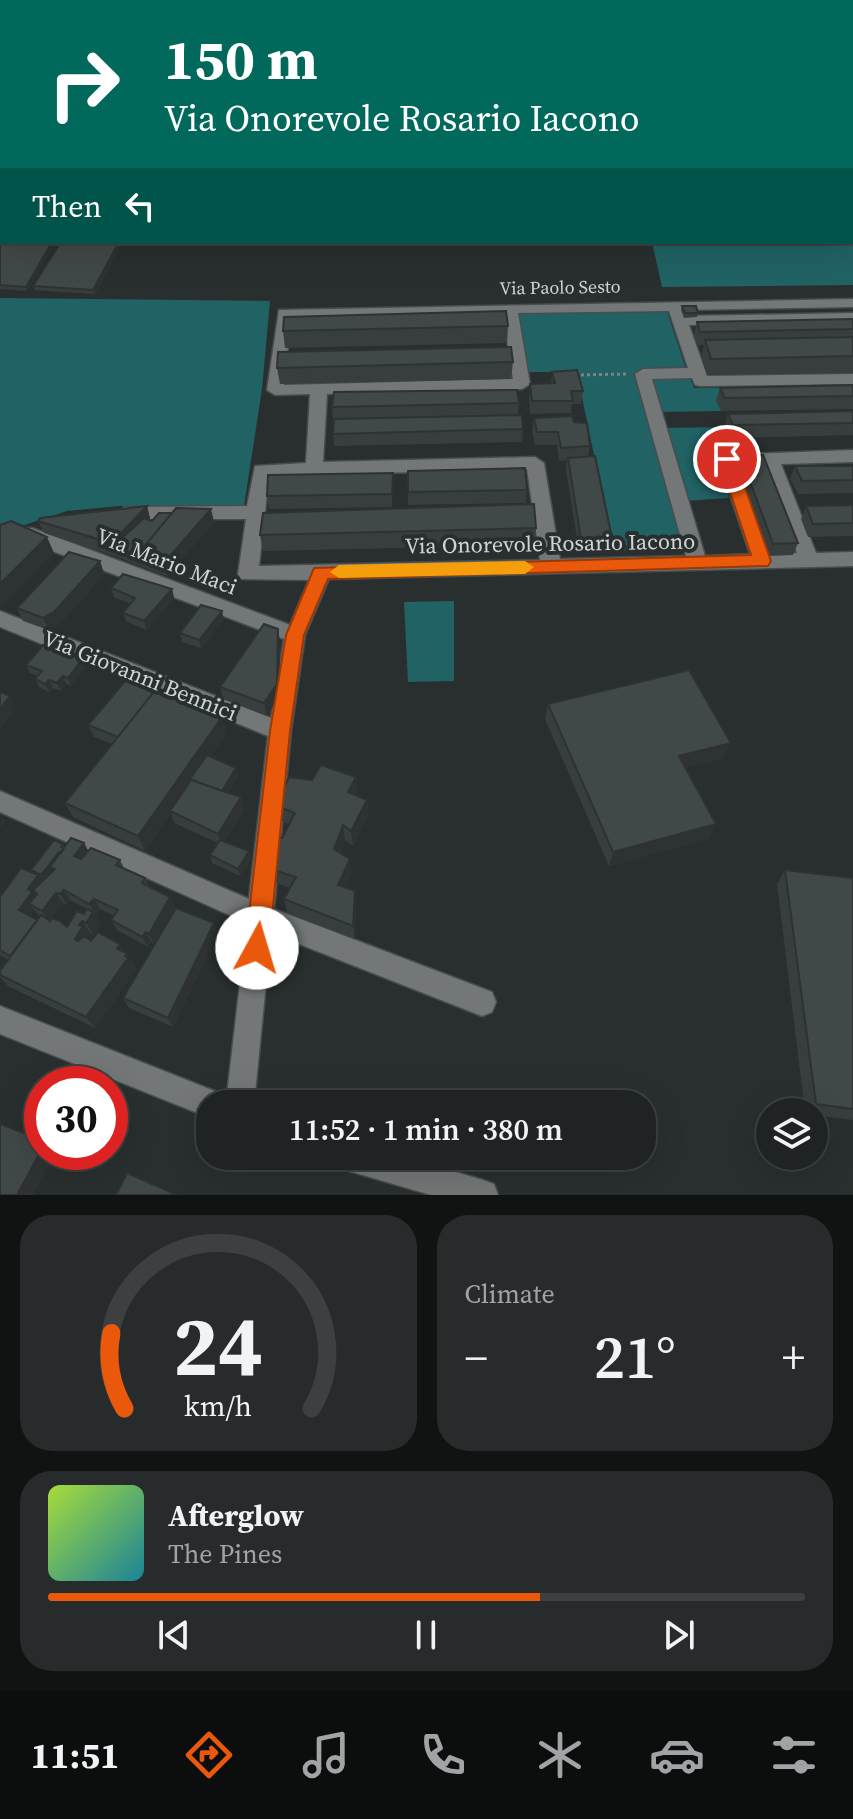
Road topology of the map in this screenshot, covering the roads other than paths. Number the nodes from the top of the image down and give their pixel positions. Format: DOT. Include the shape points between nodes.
graph roads {
  1 [pos="853,303"];
  2 [pos="676,313"];
  3 [pos="511,316"];
  4 [pos="853,318"];
  5 [pos="700,377"];
  6 [pos="853,379"];
  7 [pos="319,389"];
  8 [pos="853,456"];
  9 [pos="770,458"];
  10 [pos="314,469"];
  11 [pos="256,512"];
  12 [pos="104,516"];
  13 [pos="50,525"];
  14 [pos="853,559"];
  15 [pos="809,560"];
  16 [pos="762,561"];
  17 [pos="698,563"];
  18 [pos="551,566"];
  19 [pos="321,572"];
  20 [pos="0,619"];
  21 [pos="295,635"];
  22 [pos="280,731"];
  23 [pos="0,801"];
  24 [pos="261,917"];
  25 [pos="482,1002"];
  26 [pos="0,1020"];
  27 [pos="242,1090"];
  28 [pos="196,1098"];
  29 [pos="397,1170"];
  30 [pos="483,1195"];
  1 -- 2 [label="street, Via Paolo Sesto"];
  2 -- 3 [label="street, Via Paolo Sesto"];
  2 -- 4 [label="street"];
  2 -- 5 [label="street"];
  3 -- 7 [label="street" via="522,384"];
  3 -- 7 [label="street, Via Paolo Sesto" via="282,329 275,390"];
  5 -- 6 [label="street"];
  5 -- 17 [label="street" via="643,374"];
  7 -- 10 [label="street"];
  8 -- 9 [label="street"];
  9 -- 15 [label="street"];
  9 -- 16 [label="street" via="727,459"];
  10 -- 11 [label="street" via="261,470"];
  10 -- 18 [label="street" via="535,463"];
  11 -- 12 [label="street"];
  11 -- 19 [label="street, Via Onorevole Rosario Iacono" via="248,574"];
  13 -- 21 [label="street, Via Mario Maci" via="16,534"];
  14 -- 15 [label="street, Via Onorevole Rosario Iacono"];
  15 -- 16 [label="street, Via Onorevole Rosario Iacono"];
  16 -- 17 [label="street, Via Onorevole Rosario Iacono"];
  17 -- 18 [label="street, Via Onorevole Rosario Iacono"];
  18 -- 19 [label="street, Via Onorevole Rosario Iacono"];
  19 -- 21 [label="street"];
  20 -- 22 [label="street, Via Giovanni Bennici"];
  21 -- 22 [label="street"];
  22 -- 24 [label="street"];
  23 -- 24 [label="street"];
  24 -- 25 [label="street"];
  24 -- 27 [label="street"];
  26 -- 28 [label="street"];
  29 -- 30 [label="street"];
}
